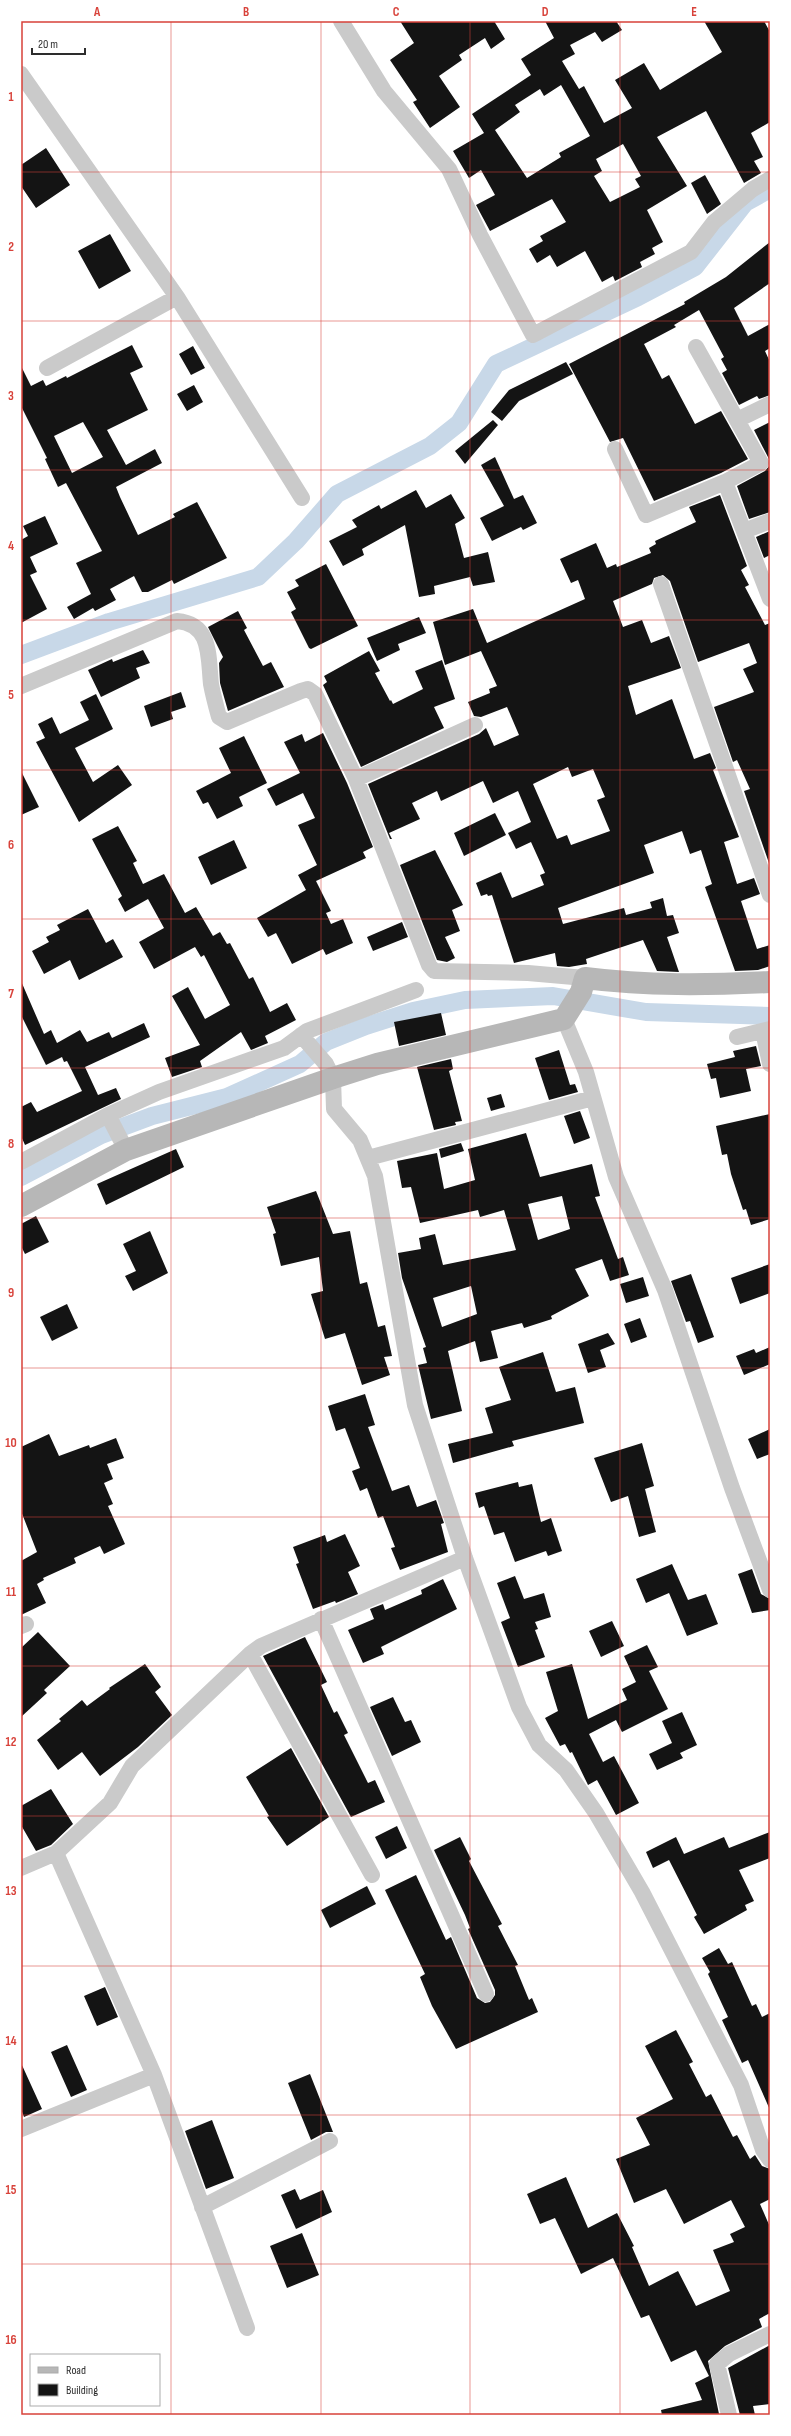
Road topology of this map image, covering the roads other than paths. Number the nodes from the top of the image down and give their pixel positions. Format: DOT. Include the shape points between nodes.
graph roads {
  1 [pos="341,21"];
  2 [pos="21,74"];
  3 [pos="770,179"];
  4 [pos="178,297"];
  5 [pos="696,347"];
  6 [pos="47,368"];
  7 [pos="770,404"];
  8 [pos="737,420"];
  9 [pos="616,449"];
  10 [pos="725,482"];
  11 [pos="302,498"];
  12 [pos="770,521"];
  13 [pos="744,531"];
  14 [pos="661,584"];
  15 [pos="770,599"];
  16 [pos="21,686"];
  17 [pos="475,725"];
  18 [pos="356,779"];
  19 [pos="770,895"];
  20 [pos="770,982"];
  21 [pos="583,985"];
  22 [pos="416,990"];
  23 [pos="566,1015"];
  24 [pos="766,1030"];
  25 [pos="737,1037"];
  26 [pos="304,1039"];
  27 [pos="770,1064"];
  28 [pos="329,1071"];
  29 [pos="593,1098"];
  30 [pos="108,1115"];
  31 [pos="123,1143"];
  32 [pos="368,1158"];
  33 [pos="21,1162"];
  34 [pos="21,1206"];
  35 [pos="465,1558"];
  36 [pos="770,1590"];
  37 [pos="321,1619"];
  38 [pos="250,1654"];
  39 [pos="56,1853"];
  40 [pos="21,1868"];
  41 [pos="372,1876"];
  42 [pos="486,1994"];
  43 [pos="154,2075"];
  44 [pos="21,2129"];
  45 [pos="330,2141"];
  46 [pos="770,2160"];
  47 [pos="202,2207"];
  48 [pos="247,2328"];
  49 [pos="770,2334"];
  50 [pos="729,2415"];
  1 -- 3 [label="street" via="384,91 449,169 480,235 533,335 691,252 714,222 753,189"];
  2 -- 4 [label="street"];
  4 -- 6 [label="street"];
  4 -- 11 [label="street"];
  5 -- 8 [label="street"];
  7 -- 8 [label="street"];
  8 -- 10 [label="street" via="761,463"];
  9 -- 10 [label="street" via="646,515"];
  10 -- 13 [label="street"];
  12 -- 13 [label="street"];
  13 -- 15 [label="street"];
  14 -- 19 [label="street"];
  16 -- 18 [label="street" via="177,621 188,622 205,638 209,649 211,685 222,720 227,722 308,689 315,694"];
  17 -- 18 [label="street"];
  18 -- 21 [label="street" via="434,971 528,973"];
  20 -- 21 [label="main road" via="695,986"];
  21 -- 23 [label="main road"];
  22 -- 26 [label="street" via="307,1031"];
  23 -- 28 [label="main road" via="377,1064"];
  23 -- 29 [label="street"];
  24 -- 25 [label="street"];
  24 -- 27 [label="street"];
  26 -- 28 [label="street"];
  26 -- 30 [label="street" via="159,1092"];
  28 -- 31 [label="main road"];
  28 -- 32 [label="street" via="334,1109 360,1140"];
  29 -- 32 [label="street"];
  29 -- 36 [label="street" via="616,1177 665,1290 732,1488"];
  30 -- 31 [label="street"];
  30 -- 33 [label="street"];
  31 -- 34 [label="main road"];
  32 -- 35 [label="street" via="375,1176 415,1405"];
  35 -- 37 [label="street"];
  35 -- 46 [label="street" via="519,1707 539,1745 566,1770 596,1813 642,1892 741,2085 763,2150"];
  37 -- 38 [label="street" via="261,1646"];
  37 -- 42 [label="street"];
  38 -- 39 [label="street" via="132,1766 110,1803"];
  38 -- 41 [label="street"];
  39 -- 40 [label="street"];
  39 -- 43 [label="street"];
  43 -- 44 [label="street"];
  43 -- 47 [label="street"];
  45 -- 47 [label="street"];
  47 -- 48 [label="street"];
  49 -- 50 [label="street" via="729,2354 717,2364"];
}
